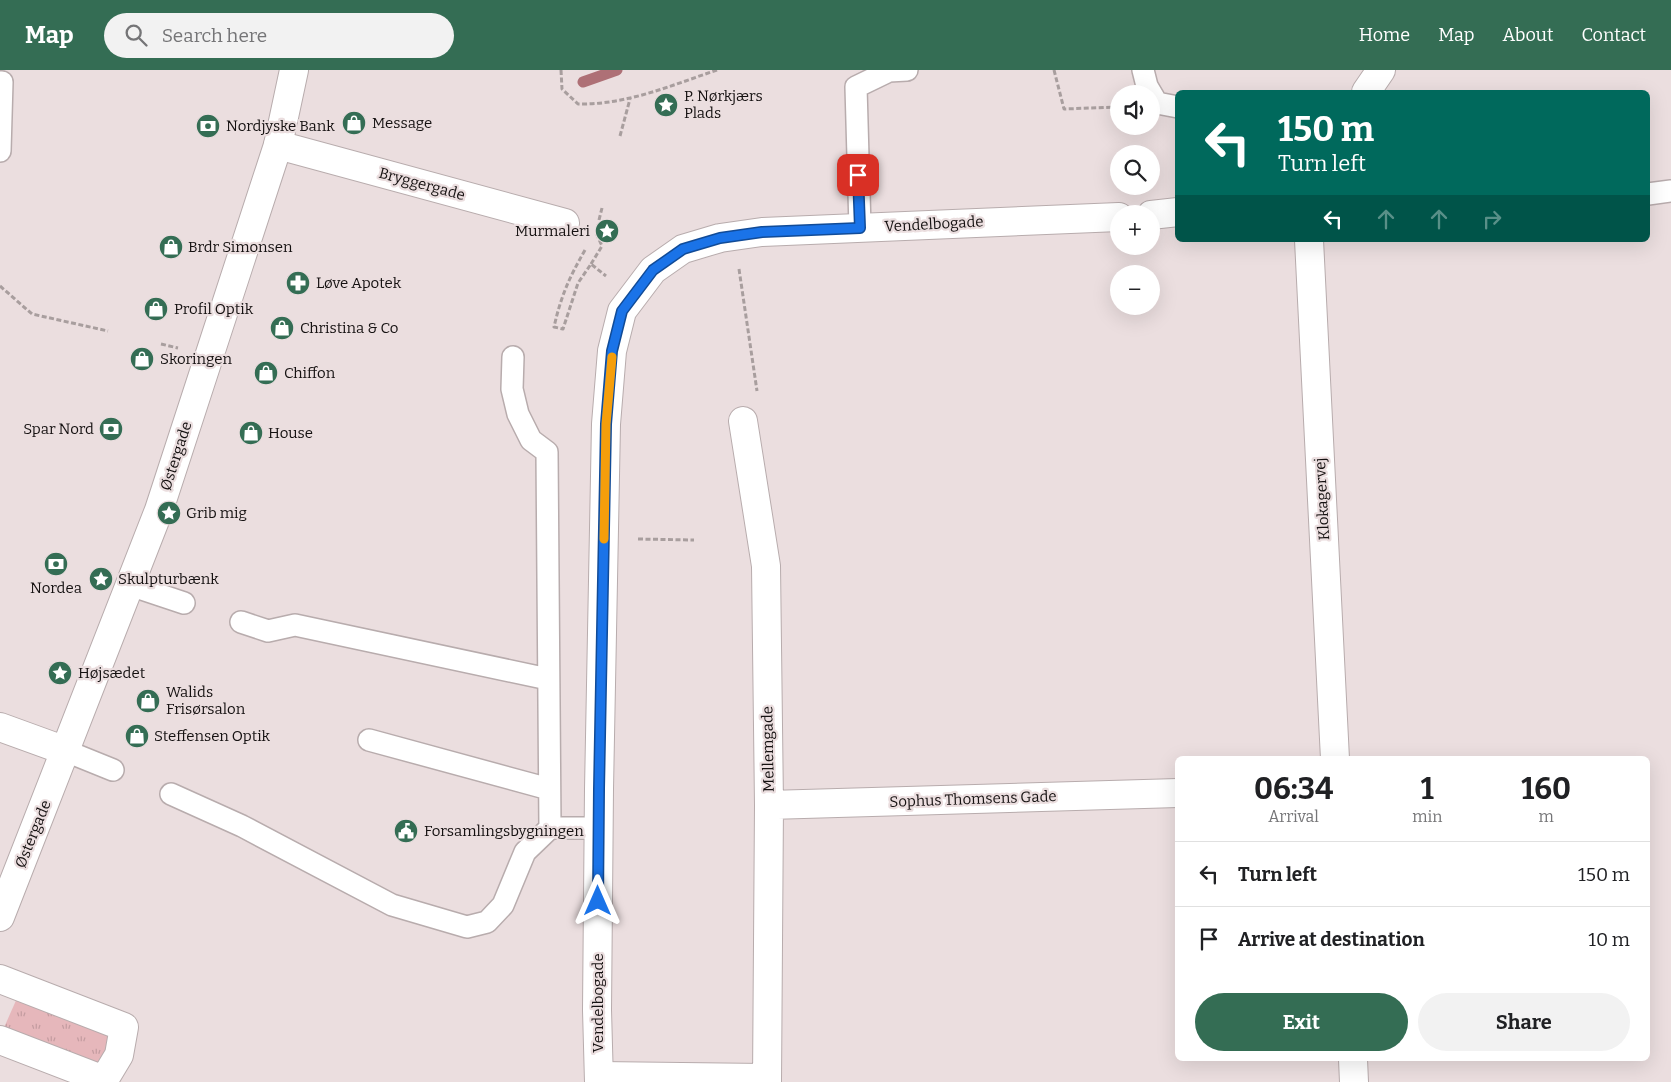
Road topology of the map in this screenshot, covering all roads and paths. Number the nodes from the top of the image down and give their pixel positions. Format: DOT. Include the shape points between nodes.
graph roads {
  1 [pos="294,70"];
  2 [pos="561,70"];
  3 [pos="717,70"];
  4 [pos="908,70"];
  5 [pos="1054,70"];
  6 [pos="1143,70"];
  7 [pos="1381,70"];
  8 [pos="0,82"];
  9 [pos="1367,90"];
  10 [pos="630,99"];
  11 [pos="1175,106"];
  12 [pos="1110,107"];
  13 [pos="620,136"];
  14 [pos="278,146"];
  15 [pos="0,151"];
  16 [pos="1671,191"];
  17 [pos="1650,194"];
  18 [pos="1175,212"];
  19 [pos="1160,214"];
  20 [pos="1110,216"];
  21 [pos="565,223"];
  22 [pos="860,228"];
  23 [pos="720,238"];
  24 [pos="591,240"];
  25 [pos="1309,242"];
  26 [pos="602,246"];
  27 [pos="587,248"];
  28 [pos="591,264"];
  29 [pos="0,286"];
  30 [pos="632,297"];
  31 [pos="108,331"];
  32 [pos="513,357"];
  33 [pos="744,421"];
  34 [pos="130,585"];
  35 [pos="184,603"];
  36 [pos="241,622"];
  37 [pos="548,678"];
  38 [pos="0,727"];
  39 [pos="369,740"];
  40 [pos="66,752"];
  41 [pos="1336,756"];
  42 [pos="113,770"];
  43 [pos="549,789"];
  44 [pos="171,794"];
  45 [pos="1175,794"];
  46 [pos="769,805"];
  47 [pos="550,828"];
  48 [pos="599,828"];
  49 [pos="0,917"];
  50 [pos="0,979"];
  51 [pos="0,1040"];
  52 [pos="1352,1061"];
  53 [pos="599,1079"];
  54 [pos="767,1080"];
  55 [pos="1354,1082"];
  1 -- 14 [label="street, Østergade"];
  2 -- 10 [label="path" via="562,89 578,104"];
  3 -- 10 [label="path"];
  4 -- 22 [label="lane" via="889,71 856,87"];
  5 -- 12 [label="path" via="1064,110"];
  6 -- 11 [label="lane" via="1147,86 1157,103"];
  7 -- 9 [label="street"];
  8 -- 15 [label="lane"];
  10 -- 13 [label="path"];
  14 -- 21 [label="street, Bryggergade"];
  14 -- 34 [label="street, Østergade" via="159,510"];
  16 -- 17 [label="lane"];
  18 -- 19 [label="street"];
  20 -- 22 [label="street, Vendelbogade"];
  21 -- 24 [label="path" via="596,232"];
  22 -- 23 [label="street, Vendelbogade" via="762,232"];
  23 -- 30 [label="street, Vendelbogade" via="683,249 653,270"];
  23 -- 33 [label="path" via="738,266 758,393"];
  25 -- 41 [label="street, Klokagervej"];
  26 -- 28 [label="path"];
  27 -- 28 [label="path" via="569,278 554,327 563,329 578,283"];
  28 -- 30 [label="path"];
  29 -- 31 [label="path" via="32,314"];
  30 -- 48 [label="street, Vendelbogade" via="622,311 612,351 606,424"];
  32 -- 37 [label="lane" via="512,390 518,414 531,440 547,452"];
  33 -- 46 [label="street, Mellemgade" via="766,566"];
  34 -- 35 [label="lane"];
  34 -- 40 [label="street, Østergade"];
  36 -- 37 [label="lane" via="268,631 296,624"];
  37 -- 43 [label="lane"];
  38 -- 40 [label="street"];
  39 -- 43 [label="lane"];
  40 -- 42 [label="lane"];
  40 -- 49 [label="street, Østergade"];
  43 -- 47 [label="lane"];
  44 -- 47 [label="lane" via="242,826 392,905 467,927 487,922 503,905 525,852"];
  45 -- 46 [label="street, Sophus Thomsens Gade"];
  46 -- 54 [label="street, Mellemgade"];
  47 -- 48 [label="lane"];
  48 -- 53 [label="street, Vendelbogade"];
  50 -- 51 [label="street" via="124,1027 119,1055 104,1080"];
  52 -- 55 [label="street"];
  53 -- 54 [label="street, Mellemgade"];
}
